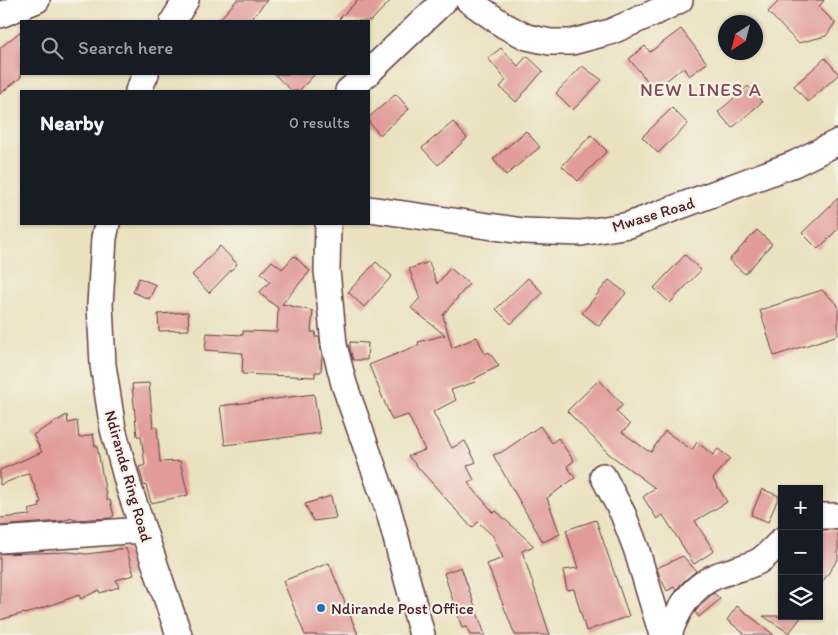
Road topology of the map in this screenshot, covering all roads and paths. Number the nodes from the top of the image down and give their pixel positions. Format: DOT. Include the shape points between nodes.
graph roads {
  1 [pos="37,0"];
  2 [pos="186,0"];
  3 [pos="445,0"];
  4 [pos="468,0"];
  5 [pos="680,0"];
  6 [pos="0,15"];
  7 [pos="174,20"];
  8 [pos="370,71"];
  9 [pos="146,75"];
  10 [pos="366,75"];
  11 [pos="138,90"];
  12 [pos="349,90"];
  13 [pos="838,142"];
  14 [pos="370,209"];
  15 [pos="107,225"];
  16 [pos="328,225"];
  17 [pos="603,476"];
  18 [pos="823,516"];
  19 [pos="838,516"];
  20 [pos="143,530"];
  21 [pos="0,540"];
  22 [pos="778,545"];
  23 [pos="179,635"];
  24 [pos="422,635"];
  25 [pos="662,635"];
  26 [pos="669,635"];
  1 -- 6 [label="street"];
  2 -- 7 [label="street"];
  3 -- 8 [label="street"];
  4 -- 5 [label="street" via="505,26 527,36 550,42 572,42 610,32"];
  9 -- 11 [label="street"];
  10 -- 12 [label="street"];
  13 -- 14 [label="street, Mwase Road" via="794,164 629,226 581,233 523,232"];
  15 -- 20 [label="street, Ndirande Ring Road" via="100,305 103,365 113,429"];
  16 -- 24 [label="street" via="334,345 344,384 389,512"];
  17 -- 25 [label="street" via="636,548"];
  18 -- 19 [label="street"];
  20 -- 21 [label="street"];
  20 -- 23 [label="street, Ndirande Ring Road"];
  22 -- 26 [label="street" via="759,560 706,581 686,598"];
}
